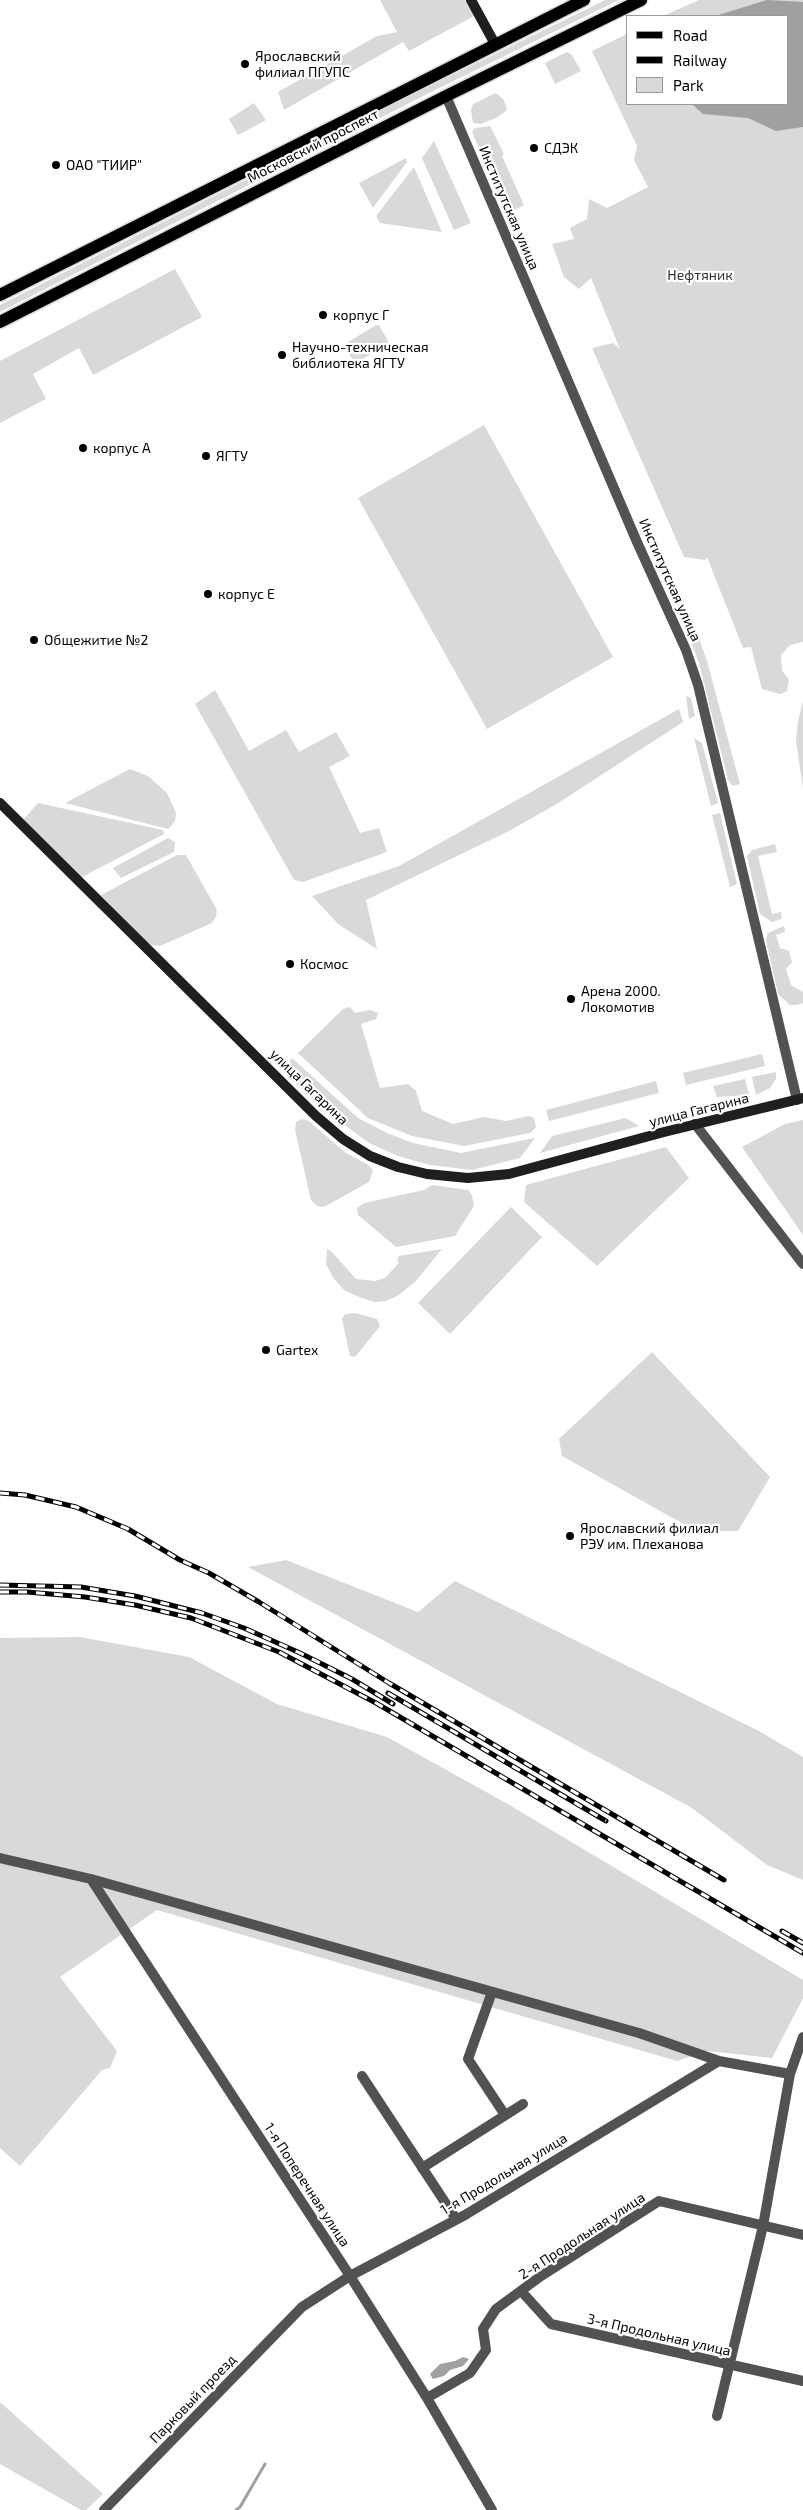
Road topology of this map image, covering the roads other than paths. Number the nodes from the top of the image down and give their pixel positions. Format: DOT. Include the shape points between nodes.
graph roads {
  1 [pos="471,0"];
  2 [pos="584,0"];
  3 [pos="641,0"];
  4 [pos="495,44"];
  5 [pos="446,96"];
  6 [pos="0,295"];
  7 [pos="0,322"];
  8 [pos="0,803"];
  9 [pos="800,1099"];
  10 [pos="695,1124"];
  11 [pos="803,1264"];
  12 [pos="0,1858"];
  13 [pos="90,1880"];
  14 [pos="492,1992"];
  15 [pos="803,2037"];
  16 [pos="719,2061"];
  17 [pos="790,2074"];
  18 [pos="362,2076"];
  19 [pos="523,2104"];
  20 [pos="506,2115"];
  21 [pos="422,2168"];
  22 [pos="456,2219"];
  23 [pos="763,2226"];
  24 [pos="803,2235"];
  25 [pos="350,2276"];
  26 [pos="522,2292"];
  27 [pos="302,2307"];
  28 [pos="728,2365"];
  29 [pos="803,2381"];
  30 [pos="427,2398"];
  31 [pos="717,2416"];
  32 [pos="104,2510"];
  33 [pos="492,2510"];
  1 -- 4 [label="main road"];
  2 -- 4 [label="main road, Московский проспект"];
  3 -- 5 [label="main road, Московский проспект"];
  4 -- 6 [label="main road, Московский проспект"];
  5 -- 7 [label="main road, Московский проспект"];
  5 -- 9 [label="street, Институтская улица" via="686,650 698,685"];
  8 -- 10 [label="main road, улица Гагарина" via="316,1116 370,1156 427,1174 468,1178 509,1174"];
  9 -- 10 [label="main road, улица Гагарина"];
  10 -- 11 [label="street"];
  12 -- 13 [label="street"];
  13 -- 14 [label="street"];
  13 -- 25 [label="street, 1-я Поперечная улица"];
  14 -- 16 [label="street" via="639,2033"];
  14 -- 20 [label="street" via="468,2059"];
  15 -- 17 [label="street"];
  16 -- 17 [label="street"];
  16 -- 22 [label="street, 1-я Продольная улица"];
  17 -- 23 [label="street"];
  18 -- 21 [label="street"];
  19 -- 20 [label="street"];
  20 -- 21 [label="street"];
  21 -- 22 [label="street"];
  22 -- 25 [label="street, 1-я Продольная улица"];
  23 -- 24 [label="street, 2-я Продольная улица"];
  23 -- 26 [label="street, 2-я Продольная улица" via="659,2202 541,2276"];
  23 -- 28 [label="street"];
  25 -- 27 [label="street, 1-я Продольная улица"];
  25 -- 30 [label="street, 1-я Поперечная улица"];
  26 -- 28 [label="street, 3-я Продольная улица" via="551,2324"];
  26 -- 30 [label="street, 2-я Продольная улица" via="496,2308 483,2329 486,2350 470,2373"];
  27 -- 32 [label="street, Парковый проезд"];
  28 -- 29 [label="street, 3-я Продольная улица"];
  28 -- 31 [label="street"];
  30 -- 33 [label="street, 1-я Поперечная улица"];
}
